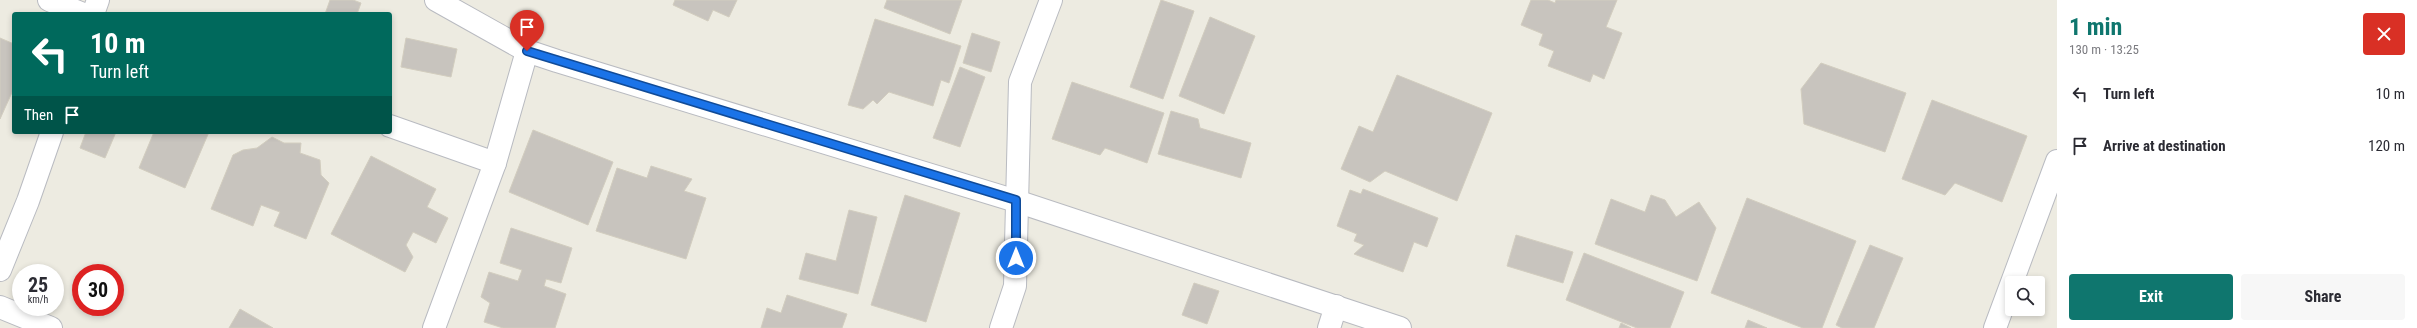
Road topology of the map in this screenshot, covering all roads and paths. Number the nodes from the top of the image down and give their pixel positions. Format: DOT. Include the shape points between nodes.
graph roads {
  1 [pos="49,0"];
  2 [pos="98,0"];
  3 [pos="436,0"];
  4 [pos="1051,0"];
  5 [pos="78,12"];
  6 [pos="94,12"];
  7 [pos="527,51"];
  8 [pos="392,127"];
  9 [pos="51,134"];
  10 [pos="2057,161"];
  11 [pos="495,163"];
  12 [pos="1016,200"];
  13 [pos="0,270"];
  14 [pos="1336,306"];
  15 [pos="0,307"];
  16 [pos="50,328"];
  17 [pos="434,328"];
  18 [pos="1001,328"];
  19 [pos="1329,328"];
  20 [pos="1400,328"];
  21 [pos="1995,328"];
  1 -- 5 [label="street"];
  2 -- 6 [label="street"];
  3 -- 7 [label="street"];
  4 -- 12 [label="street" via="1020,82"];
  7 -- 11 [label="street"];
  7 -- 12 [label="street"];
  8 -- 11 [label="street"];
  9 -- 13 [label="street"];
  10 -- 21 [label="street"];
  11 -- 17 [label="street"];
  12 -- 14 [label="street"];
  12 -- 18 [label="street" via="1015,286"];
  14 -- 19 [label="street"];
  14 -- 20 [label="street"];
  15 -- 16 [label="street"];
}
